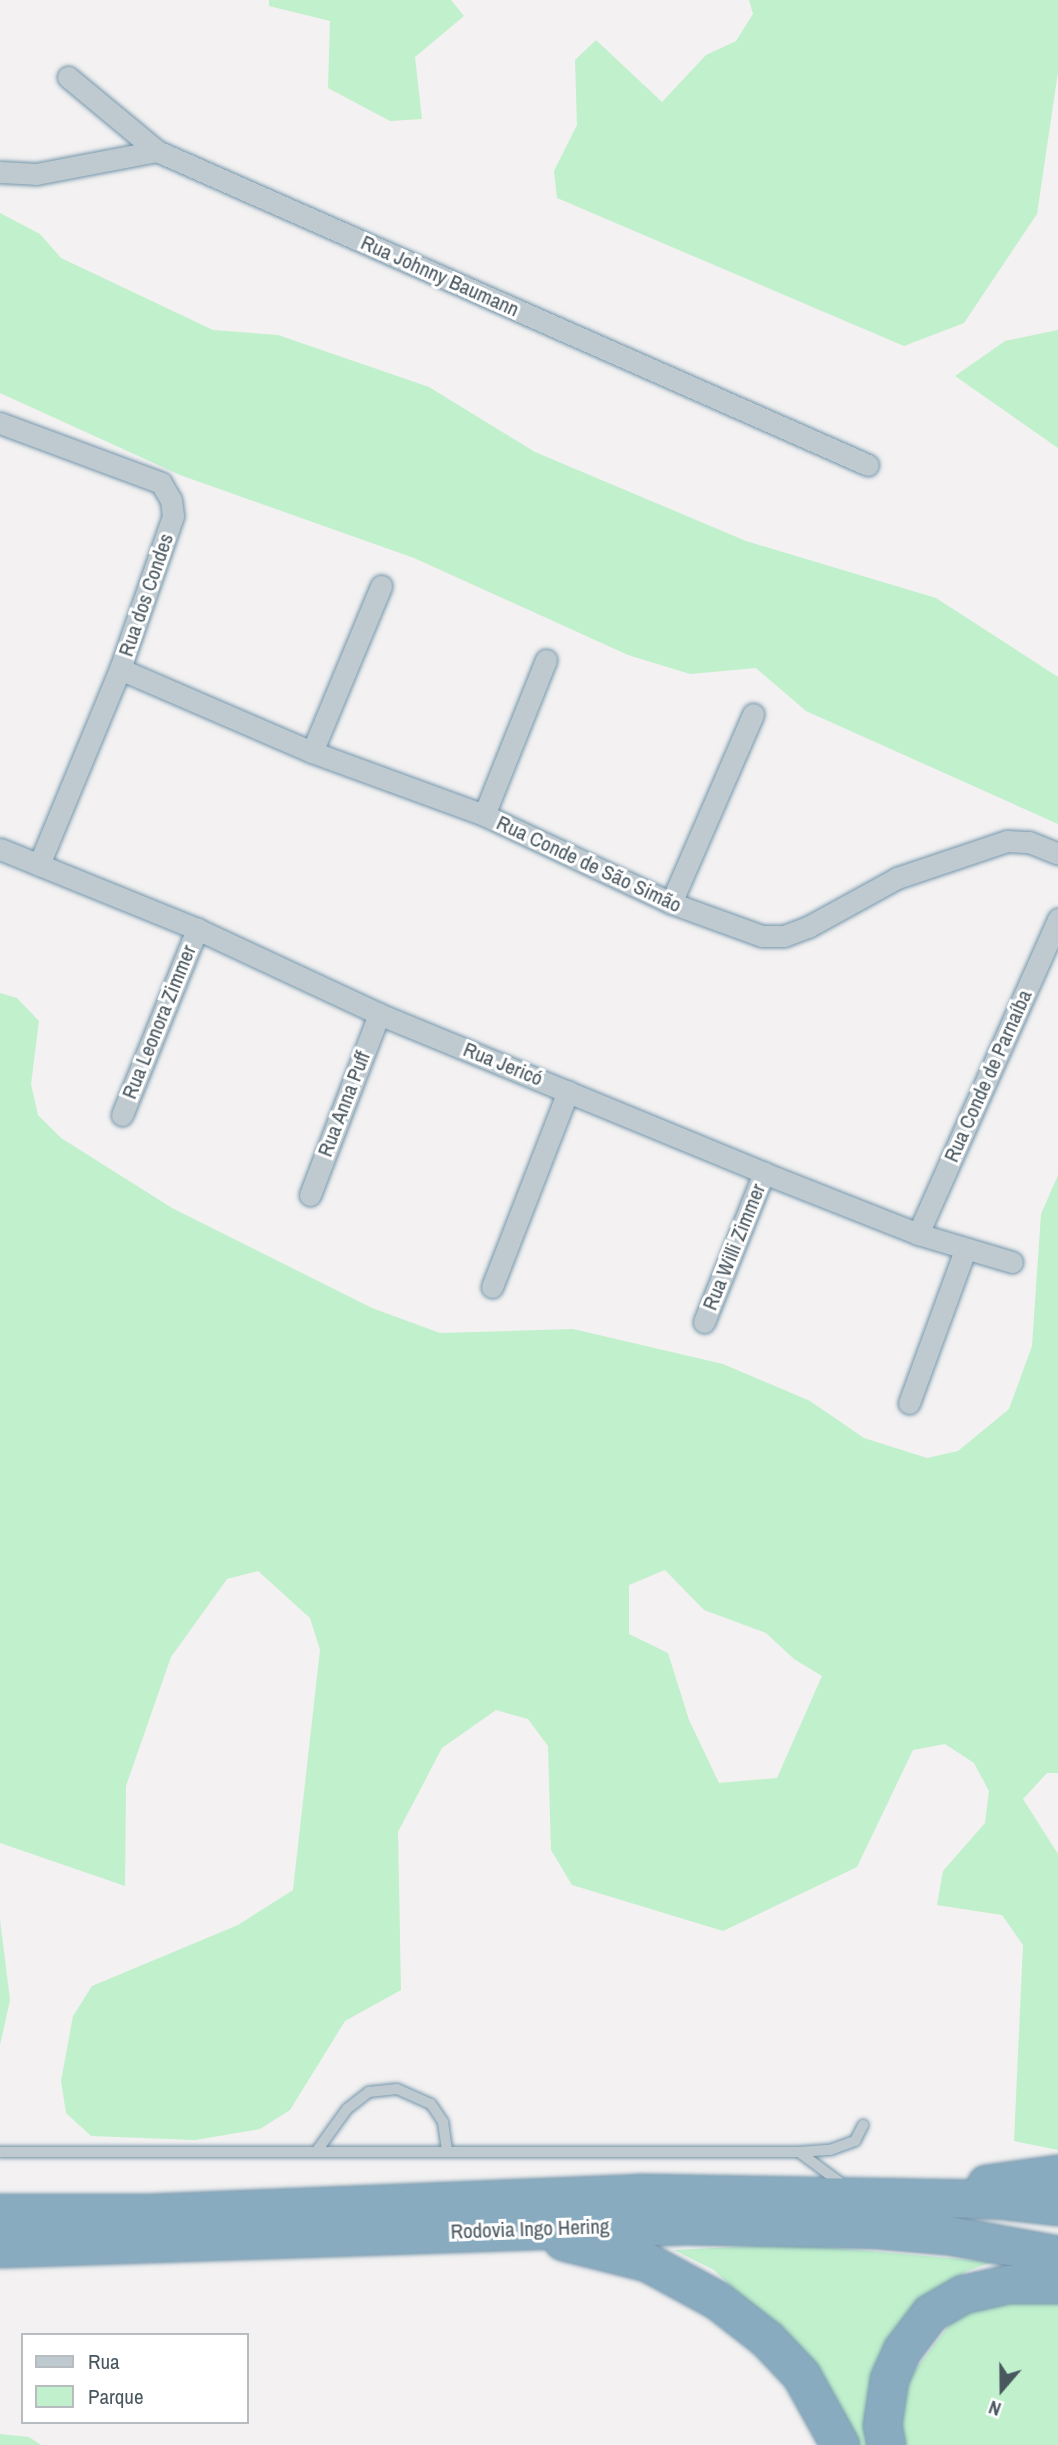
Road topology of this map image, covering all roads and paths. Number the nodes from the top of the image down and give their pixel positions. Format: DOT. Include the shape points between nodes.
graph roads {
  1 [pos="68,77"];
  2 [pos="157,151"];
  3 [pos="0,172"];
  4 [pos="0,423"];
  5 [pos="868,465"];
  6 [pos="381,586"];
  7 [pos="546,660"];
  8 [pos="120,669"];
  9 [pos="753,714"];
  10 [pos="312,752"];
  11 [pos="484,816"];
  12 [pos="0,849"];
  13 [pos="1058,854"];
  14 [pos="38,864"];
  15 [pos="671,903"];
  16 [pos="1058,919"];
  17 [pos="197,929"];
  18 [pos="379,1014"];
  19 [pos="568,1091"];
  20 [pos="122,1115"];
  21 [pos="764,1173"];
  22 [pos="310,1195"];
  23 [pos="918,1234"];
  24 [pos="964,1250"];
  25 [pos="1012,1262"];
  26 [pos="492,1287"];
  27 [pos="704,1322"];
  28 [pos="909,1403"];
  29 [pos="863,2126"];
  30 [pos="0,2152"];
  31 [pos="316,2152"];
  32 [pos="447,2152"];
  33 [pos="799,2152"];
  34 [pos="1058,2174"];
  35 [pos="859,2196"];
  36 [pos="901,2196"];
  37 [pos="1058,2206"];
  38 [pos="0,2213"];
  39 [pos="436,2232"];
  40 [pos="0,2248"];
  41 [pos="1058,2255"];
  42 [pos="1058,2284"];
  43 [pos="840,2445"];
  44 [pos="886,2445"];
  1 -- 2 [label="street, Rua Johnny Baumann"];
  2 -- 3 [label="street" via="36,174"];
  2 -- 5 [label="street, Rua Johnny Baumann"];
  4 -- 8 [label="street, Rua dos Condes" via="161,484 171,500 170,531"];
  6 -- 10 [label="street"];
  7 -- 11 [label="street"];
  8 -- 10 [label="street, Rua Conde de São Simão"];
  8 -- 14 [label="street, Rua dos Condes"];
  9 -- 15 [label="street"];
  10 -- 11 [label="street, Rua Conde de São Simão"];
  11 -- 15 [label="street, Rua Conde de São Simão"];
  12 -- 14 [label="street, Rua Jericó"];
  13 -- 15 [label="street, Rua Conde de São Simão" via="1029,842 1007,841 897,878 838,913 784,936 762,936"];
  14 -- 17 [label="street, Rua Jericó"];
  16 -- 23 [label="street, Rua Conde de Parnaíba"];
  17 -- 18 [label="street, Rua Jericó"];
  17 -- 20 [label="street, Rua Leonora Zimmer"];
  18 -- 19 [label="street, Rua Jericó"];
  18 -- 22 [label="street, Rua Anna Puff"];
  19 -- 21 [label="street, Rua Jericó"];
  19 -- 26 [label="street"];
  21 -- 23 [label="street, Rua Jericó"];
  21 -- 27 [label="street, Rua Willi Zimmer"];
  23 -- 24 [label="street, Rua Jericó"];
  24 -- 25 [label="street, Rua Jericó"];
  24 -- 28 [label="street"];
  29 -- 33 [label="lane" via="855,2141 830,2150"];
  30 -- 31 [label="lane"];
  31 -- 32 [label="lane"];
  31 -- 32 [label="lane" via="347,2109 369,2092 397,2089 430,2104 443,2122"];
  32 -- 33 [label="lane"];
  33 -- 35 [label="lane"];
  34 -- 36 [label="highway"];
  35 -- 36 [label="highway, Rodovia Ingo Hering"];
  35 -- 38 [label="highway, Rodovia Ingo Hering" via="640,2193 149,2213"];
  36 -- 37 [label="highway, Rodovia Ingo Hering"];
  39 -- 40 [label="highway, Rodovia Ingo Hering"];
  39 -- 41 [label="highway, Rodovia Ingo Hering" via="686,2225 878,2229 948,2235"];
  39 -- 43 [label="highway" via="562,2241 647,2262 717,2300 767,2339 801,2375"];
  42 -- 44 [label="highway" via="1008,2284 963,2294 930,2313 902,2350 889,2379 882,2425"];
}
